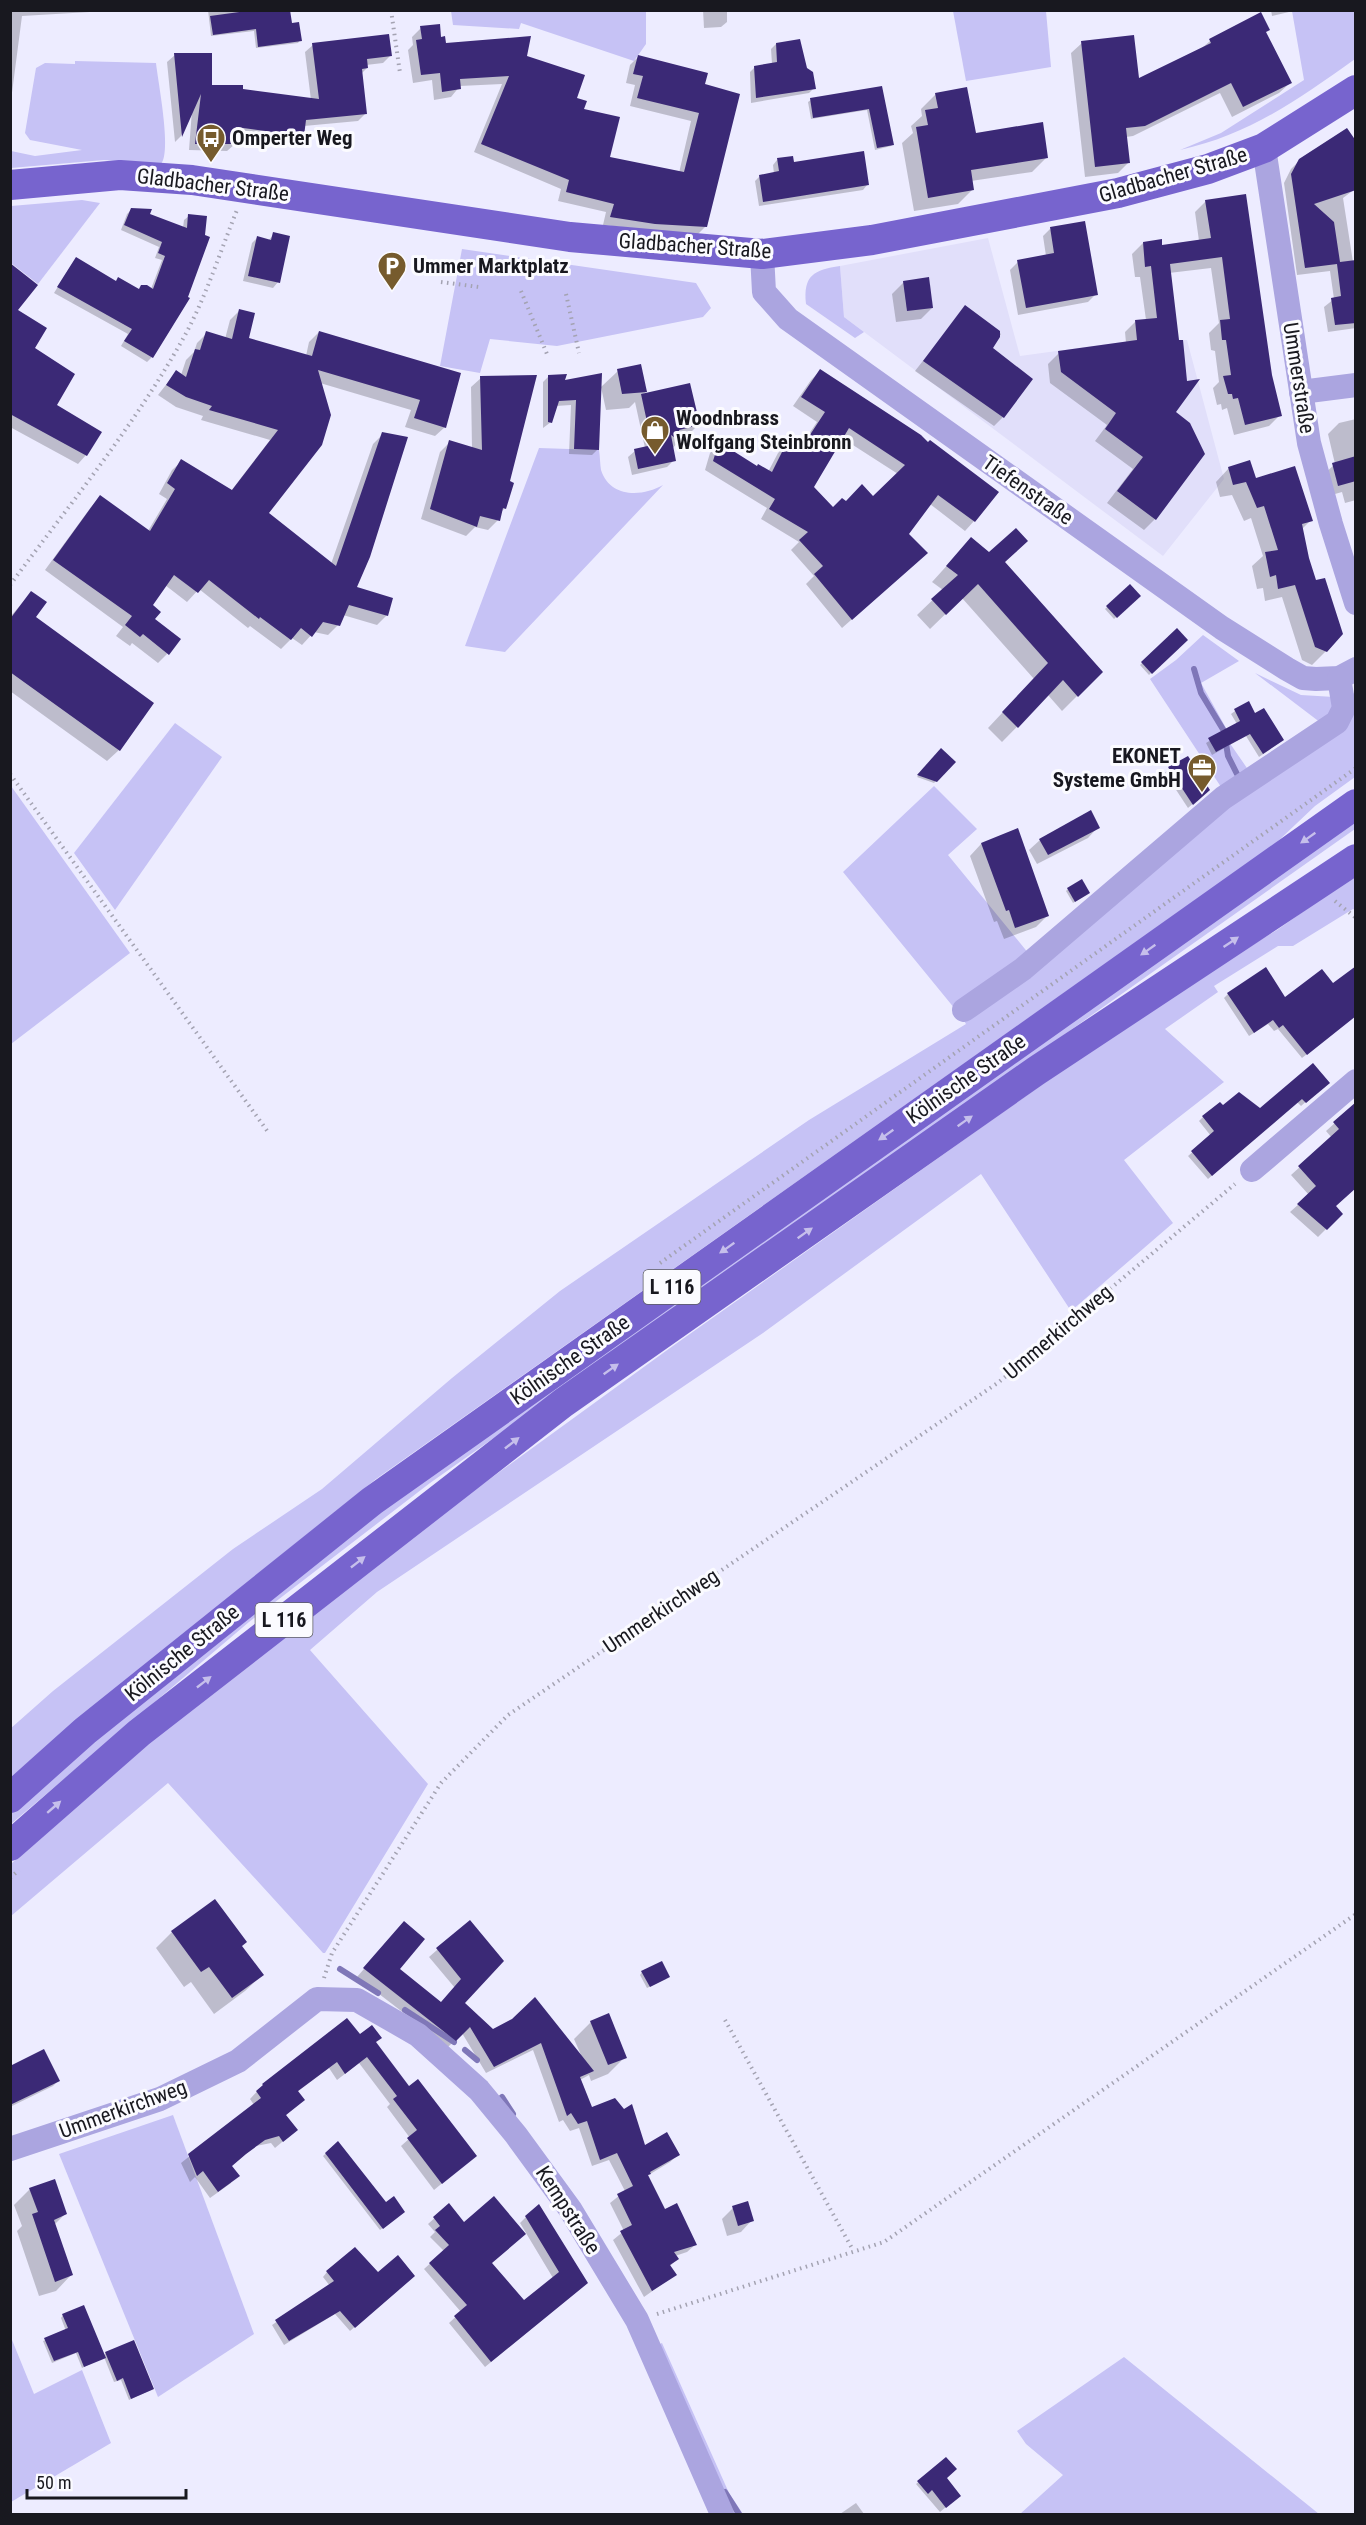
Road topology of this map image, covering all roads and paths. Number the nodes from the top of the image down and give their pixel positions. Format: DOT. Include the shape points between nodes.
graph roads {
  1 [pos="391,10"];
  2 [pos="400,73"];
  3 [pos="1356,90"];
  4 [pos="1264,148"];
  5 [pos="10,185"];
  6 [pos="246,187"];
  7 [pos="762,254"];
  8 [pos="441,282"];
  9 [pos="479,287"];
  10 [pos="521,291"];
  11 [pos="566,294"];
  12 [pos="579,353"];
  13 [pos="547,354"];
  14 [pos="1356,385"];
  15 [pos="1301,392"];
  16 [pos="10,585"];
  17 [pos="1356,603"];
  18 [pos="1347,673"];
  19 [pos="10,774"];
  20 [pos="1356,804"];
  21 [pos="1356,859"];
  22 [pos="1341,895"];
  23 [pos="1356,918"];
  24 [pos="964,1010"];
  25 [pos="1356,1081"];
  26 [pos="268,1132"];
  27 [pos="1252,1170"];
  28 [pos="10,1798"];
  29 [pos="19,1854"];
  30 [pos="10,1878"];
  31 [pos="1356,1914"];
  32 [pos="317,1999"];
  33 [pos="725,2020"];
  34 [pos="10,2149"];
  35 [pos="854,2250"];
  36 [pos="637,2320"];
  37 [pos="722,2514"];
  1 -- 2 [label="path"];
  3 -- 4 [label="main road, Gladbacher Straße"];
  4 -- 7 [label="main road, Gladbacher Straße" via="1208,169 1118,193 872,240"];
  4 -- 15 [label="street, Ummerstraße"];
  5 -- 6 [label="main road, Gladbacher Straße" via="120,175"];
  6 -- 7 [label="main road, Gladbacher Straße" via="570,237"];
  6 -- 16 [label="path" via="185,335 151,392"];
  7 -- 18 [label="street, Tiefenstraße" via="764,292 788,319 1222,628 1304,678"];
  8 -- 9 [label="path"];
  10 -- 13 [label="path"];
  11 -- 12 [label="path"];
  14 -- 15 [label="street"];
  15 -- 17 [label="street, Ummerstraße" via="1309,443 1330,524"];
  18 -- 24 [label="street, Tiefenstraße" via="1344,708 1337,722 1223,798 1023,969"];
  19 -- 26 [label="path"];
  20 -- 28 [label="main road, Kölnische Straße / L 116, one-way" via="372,1501 85,1731"];
  29 -- 21 [label="main road, Kölnische Straße / L 116, one-way" via="139,1732 563,1403 1036,1071"];
  22 -- 23 [label="path" via="1334,900"];
  25 -- 27 [label="street"];
  27 -- 32 [label="path, Ummerkirchweg" via="999,1382 508,1714 441,1783 332,1953"];
  29 -- 30 [label="path"];
  31 -- 35 [label="path" via="884,2241"];
  32 -- 34 [label="street, Ummerkirchweg" via="238,2061 160,2099"];
  32 -- 36 [label="street, Kempstraße" via="357,2000 418,2036 479,2090 570,2209"];
  33 -- 35 [label="path"];
  35 -- 36 [label="path"];
  36 -- 37 [label="street, Kempstraße"];
}
